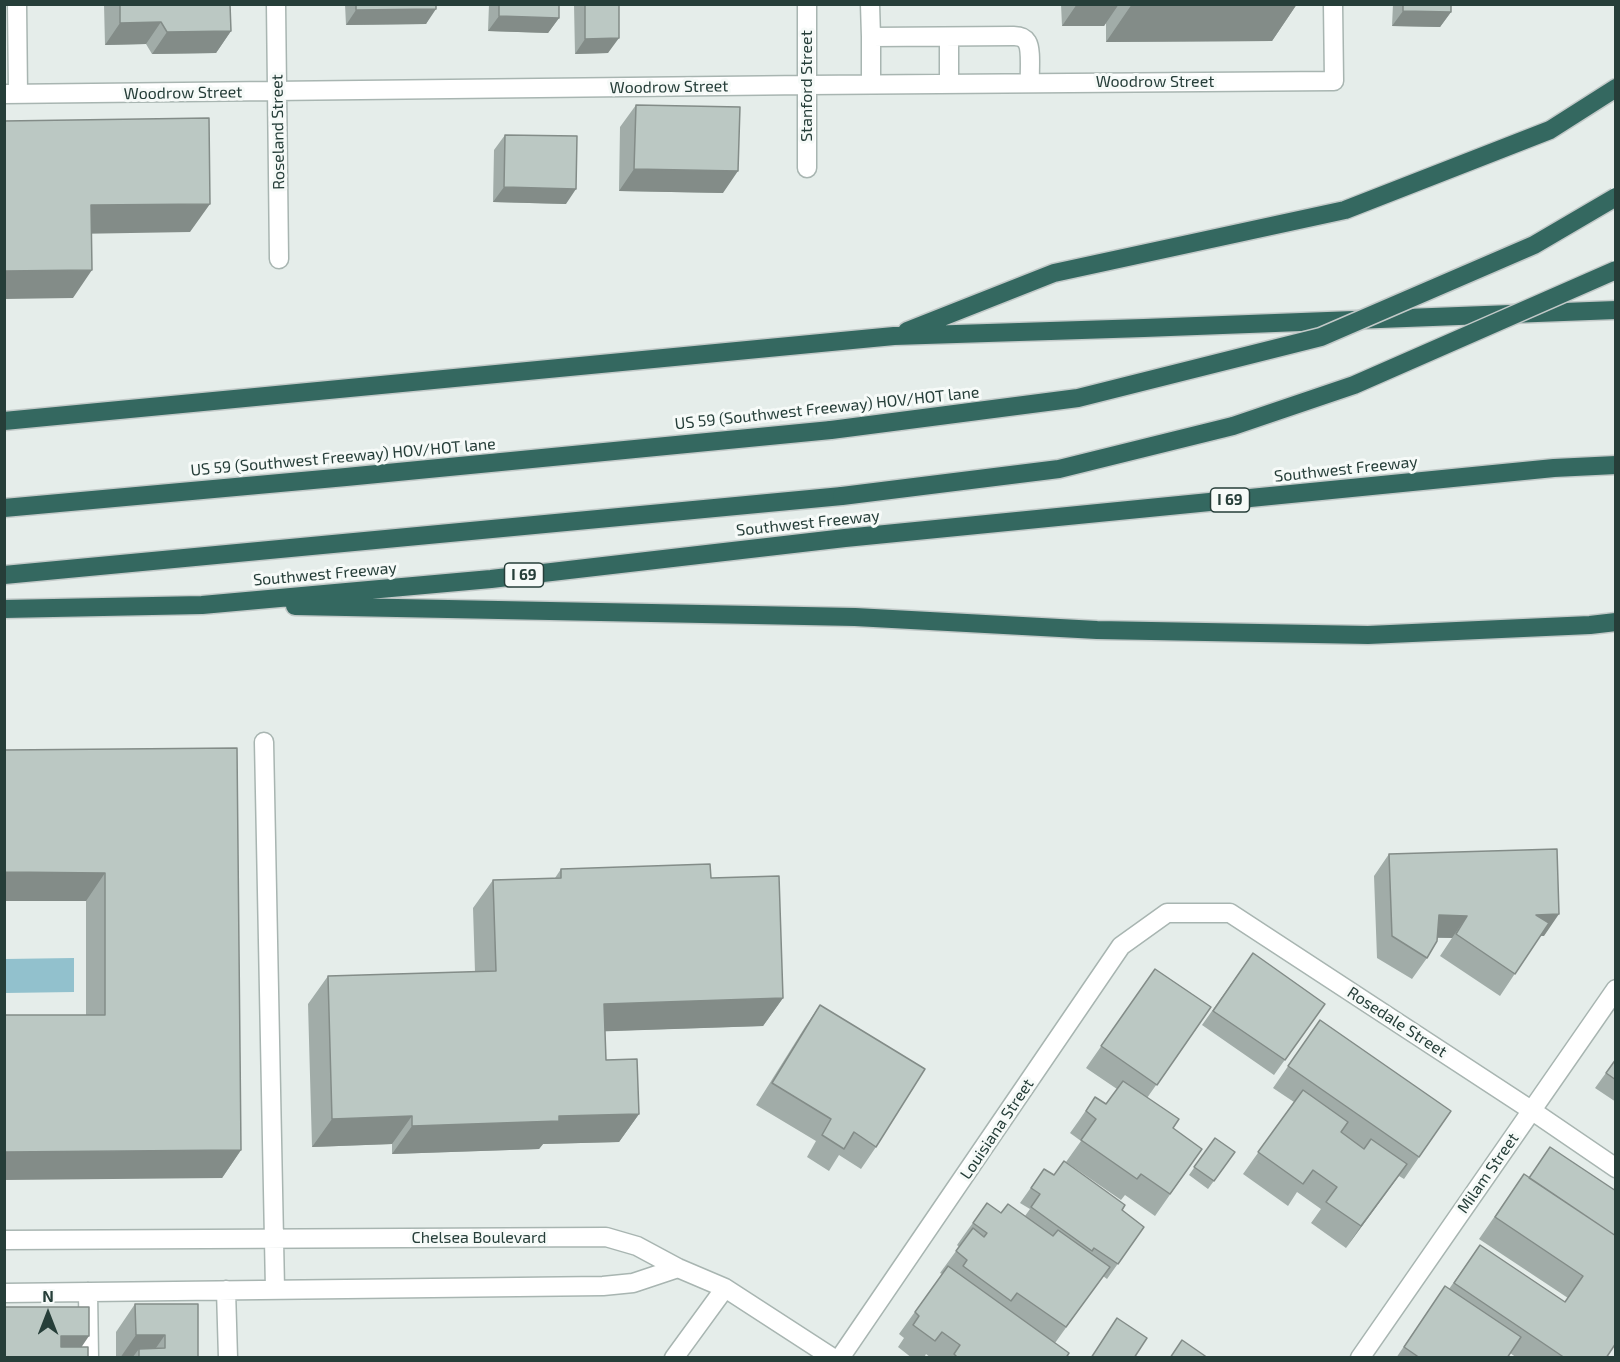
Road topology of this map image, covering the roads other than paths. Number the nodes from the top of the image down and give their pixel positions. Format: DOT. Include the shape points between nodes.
graph roads {
  1 [pos="17,4"];
  2 [pos="276,4"];
  3 [pos="807,4"];
  4 [pos="870,4"];
  5 [pos="1333,4"];
  6 [pos="949,37"];
  7 [pos="872,38"];
  8 [pos="1030,83"];
  9 [pos="872,84"];
  10 [pos="949,84"];
  11 [pos="807,85"];
  12 [pos="1616,88"];
  13 [pos="277,92"];
  14 [pos="11,94"];
  15 [pos="807,168"];
  16 [pos="1616,197"];
  17 [pos="279,259"];
  18 [pos="1616,270"];
  19 [pos="1616,310"];
  20 [pos="894,336"];
  21 [pos="4,421"];
  22 [pos="1616,465"];
  23 [pos="4,508"];
  24 [pos="4,575"];
  25 [pos="202,605"];
  26 [pos="4,609"];
  27 [pos="1616,622"];
  28 [pos="264,742"];
  29 [pos="1167,913"];
  30 [pos="1616,989"];
  31 [pos="1531,1110"];
  32 [pos="1616,1168"];
  33 [pos="273,1239"];
  34 [pos="4,1240"];
  35 [pos="678,1268"];
  36 [pos="725,1288"];
  37 [pos="275,1289"];
  38 [pos="226,1290"];
  39 [pos="88,1292"];
  40 [pos="4,1293"];
  41 [pos="89,1358"];
  42 [pos="228,1358"];
  43 [pos="674,1358"];
  44 [pos="833,1358"];
  45 [pos="840,1358"];
  46 [pos="1360,1358"];
  1 -- 14 [label="street"];
  2 -- 13 [label="street, Roseland Street"];
  3 -- 11 [label="street, Stanford Street"];
  4 -- 7 [label="street"];
  5 -- 8 [label="street, Woodrow Street" via="1334,81"];
  6 -- 7 [label="street"];
  6 -- 8 [label="street" via="1022,37 1028,42"];
  6 -- 10 [label="street"];
  7 -- 9 [label="street"];
  8 -- 10 [label="street, Woodrow Street"];
  9 -- 10 [label="street, Woodrow Street"];
  9 -- 11 [label="street, Woodrow Street"];
  11 -- 13 [label="street, Woodrow Street"];
  11 -- 15 [label="street, Stanford Street"];
  12 -- 20 [label="highway" via="1550,130 1345,210 1053,273"];
  13 -- 14 [label="street, Woodrow Street"];
  13 -- 17 [label="street, Roseland Street"];
  16 -- 23 [label="highway, US 59 (Southwest Freeway) HOV/HOT lane, bridge" via="1534,245 1321,337 1078,398 831,430"];
  18 -- 24 [label="highway, bridge" via="1354,386 1233,426 1059,469 842,496"];
  19 -- 20 [label="highway"];
  20 -- 21 [label="highway"];
  22 -- 25 [label="highway, Southwest Freeway / I 69" via="845,538 491,579"];
  25 -- 26 [label="highway, Southwest Freeway / I 69"];
  25 -- 27 [label="highway" via="855,617 1097,630 1368,634"];
  28 -- 33 [label="street"];
  29 -- 31 [label="street, Rosedale Street" via="1230,913"];
  29 -- 45 [label="street, Louisiana Street" via="1121,946"];
  30 -- 31 [label="street, Milam Street"];
  31 -- 32 [label="street, Rosedale Street"];
  31 -- 46 [label="street, Milam Street"];
  33 -- 34 [label="street, Chelsea Boulevard"];
  33 -- 35 [label="street, Chelsea Boulevard" via="606,1237 637,1246"];
  33 -- 37 [label="street"];
  35 -- 36 [label="street, Chelsea Boulevard"];
  35 -- 37 [label="street" via="633,1283 603,1286"];
  36 -- 43 [label="street"];
  36 -- 44 [label="street, Chelsea Boulevard"];
  37 -- 38 [label="street"];
  38 -- 39 [label="street"];
  38 -- 42 [label="street"];
  39 -- 40 [label="street"];
  39 -- 41 [label="street"];
}
